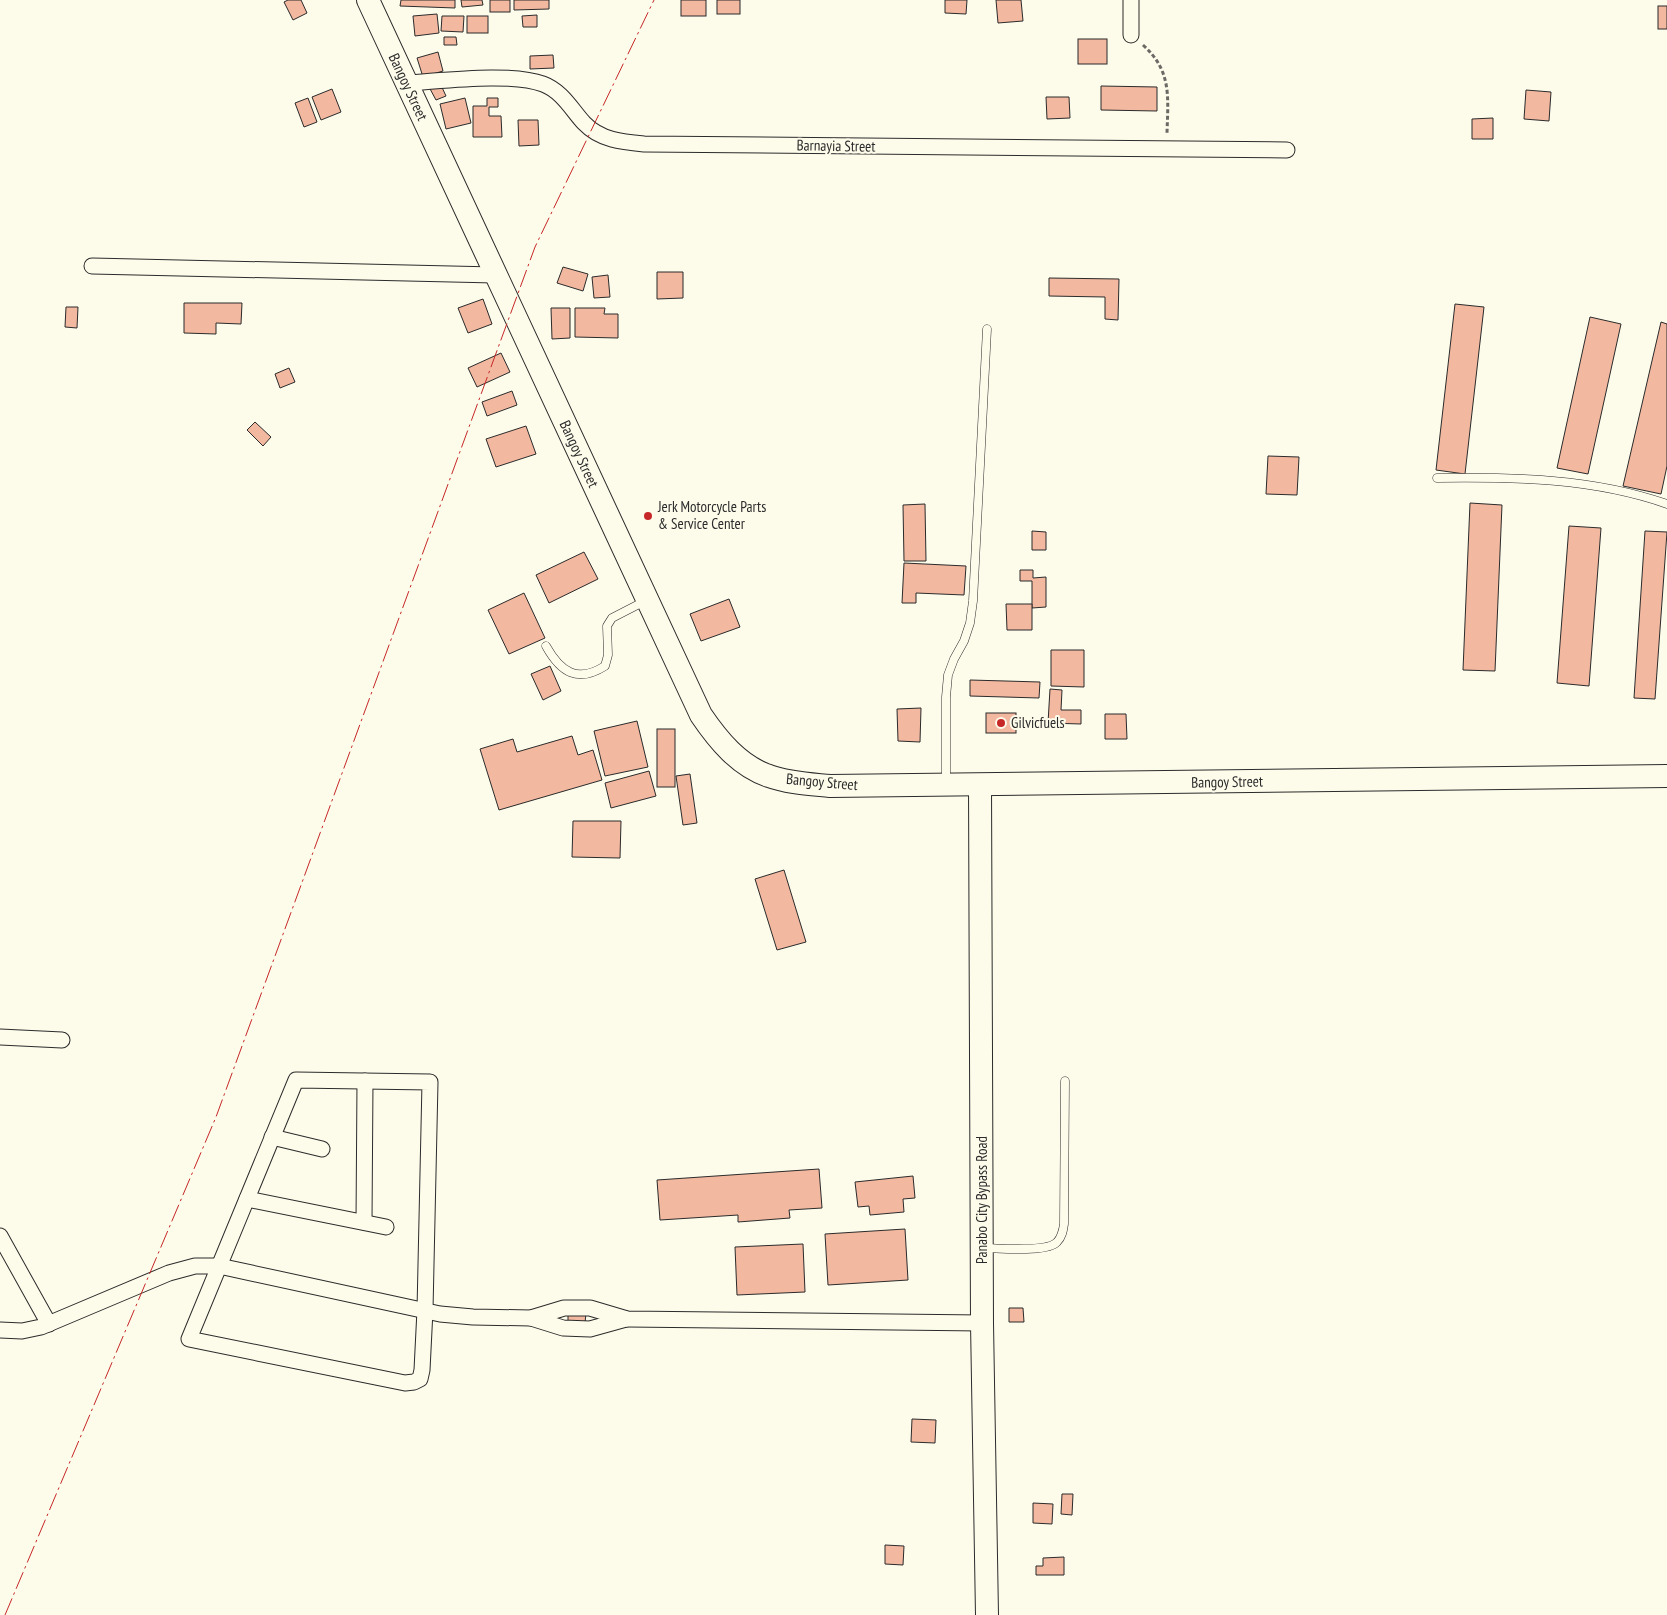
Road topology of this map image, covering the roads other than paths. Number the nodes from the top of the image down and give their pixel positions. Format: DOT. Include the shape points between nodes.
graph roads {
  1 [pos="368,0"];
  2 [pos="1131,0"];
  3 [pos="1131,35"];
  4 [pos="406,82"];
  5 [pos="1287,150"];
  6 [pos="92,266"];
  7 [pos="495,275"];
  8 [pos="987,329"];
  9 [pos="1437,478"];
  10 [pos="1667,504"];
  11 [pos="646,600"];
  12 [pos="546,646"];
  13 [pos="1667,776"];
  14 [pos="946,785"];
  15 [pos="980,785"];
  16 [pos="0,1037"];
  17 [pos="62,1040"];
  18 [pos="365,1081"];
  19 [pos="1065,1081"];
  20 [pos="272,1137"];
  21 [pos="322,1149"];
  22 [pos="247,1199"];
  23 [pos="364,1222"];
  24 [pos="386,1227"];
  25 [pos="0,1236"];
  26 [pos="982,1248"];
  27 [pos="219,1266"];
  28 [pos="425,1310"];
  29 [pos="531,1318"];
  30 [pos="627,1319"];
  31 [pos="982,1323"];
  32 [pos="49,1324"];
  33 [pos="0,1330"];
  34 [pos="987,1615"];
  1 -- 4 [label="main road, Bangoy Street"];
  2 -- 3 [label="street"];
  4 -- 5 [label="street, Barnayia Street" via="522,79 544,84 561,96 586,124 606,138 621,142"];
  4 -- 7 [label="main road, Bangoy Street"];
  6 -- 7 [label="street"];
  7 -- 11 [label="main road, Bangoy Street"];
  8 -- 14 [label="lane" via="974,601 964,641 948,675"];
  9 -- 10 [label="lane" via="1598,485"];
  11 -- 12 [label="lane" via="612,618 607,626 605,666 595,672 576,676 565,671"];
  11 -- 14 [label="main road, Bangoy Street" via="701,715 716,737 750,766 769,776 798,783"];
  13 -- 15 [label="main road, Bangoy Street"];
  14 -- 15 [label="main road, Bangoy Street"];
  15 -- 26 [label="main road, Panabo City Bypass Road"];
  16 -- 17 [label="street"];
  18 -- 20 [label="street" via="296,1080"];
  18 -- 23 [label="street"];
  18 -- 28 [label="street" via="430,1082"];
  19 -- 26 [label="lane" via="1062,1234 1056,1244 1045,1248"];
  20 -- 21 [label="street"];
  20 -- 22 [label="street"];
  22 -- 23 [label="street"];
  22 -- 27 [label="street"];
  23 -- 24 [label="street"];
  25 -- 32 [label="street"];
  26 -- 31 [label="main road, Panabo City Bypass Road"];
  27 -- 28 [label="street"];
  27 -- 28 [label="street" via="189,1339 410,1383 418,1381 421,1376"];
  27 -- 32 [label="street" via="195,1266 169,1272"];
  28 -- 29 [label="street" via="461,1317"];
  29 -- 30 [label="street" via="563,1328 590,1329"];
  29 -- 30 [label="street" via="564,1308 590,1308"];
  30 -- 31 [label="street"];
  31 -- 34 [label="main road, Panabo City Bypass Road"];
  32 -- 33 [label="street" via="27,1330"];
}
